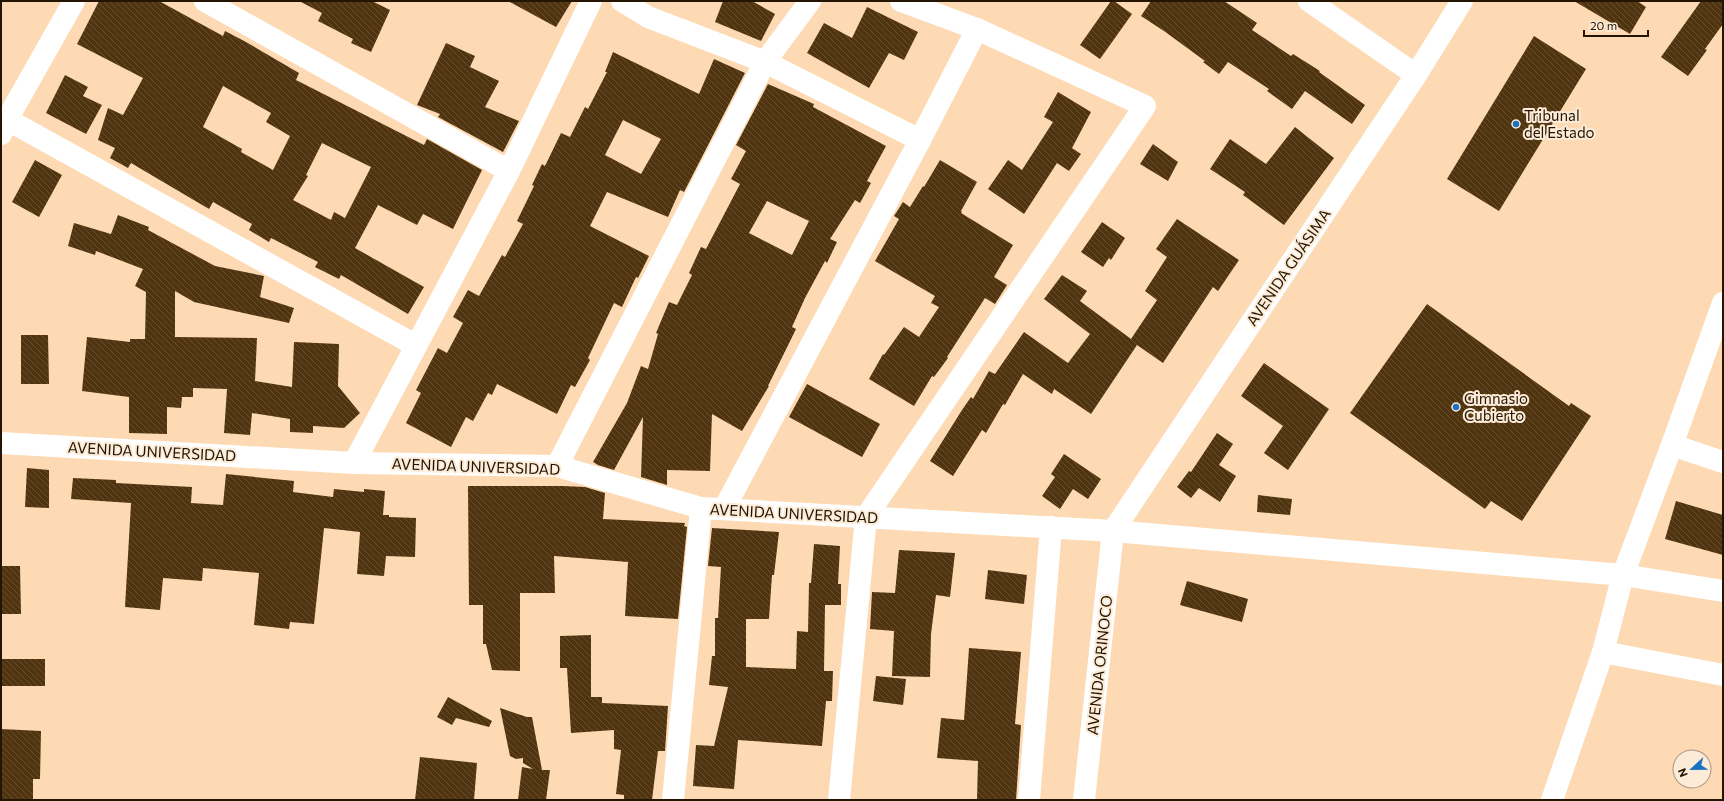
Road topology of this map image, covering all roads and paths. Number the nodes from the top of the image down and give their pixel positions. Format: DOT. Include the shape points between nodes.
graph roads {
  1 [pos="74,1"];
  2 [pos="205,1"];
  3 [pos="591,1"];
  4 [pos="622,1"];
  5 [pos="810,1"];
  6 [pos="901,1"];
  7 [pos="1309,1"];
  8 [pos="1462,1"];
  9 [pos="977,29"];
  10 [pos="766,62"];
  11 [pos="1416,75"];
  12 [pos="6,117"];
  13 [pos="920,140"];
  14 [pos="509,171"];
  15 [pos="1723,303"];
  16 [pos="415,345"];
  17 [pos="1,443"];
  18 [pos="1672,445"];
  19 [pos="1723,462"];
  20 [pos="354,463"];
  21 [pos="557,466"];
  22 [pos="702,508"];
  23 [pos="724,509"];
  24 [pos="866,517"];
  25 [pos="1051,527"];
  26 [pos="1113,531"];
  27 [pos="1623,575"];
  28 [pos="1723,591"];
  29 [pos="1603,652"];
  30 [pos="1723,675"];
  31 [pos="673,800"];
  32 [pos="839,800"];
  33 [pos="1029,800"];
  34 [pos="1084,800"];
  35 [pos="1552,800"];
  1 -- 12 [label="street"];
  2 -- 14 [label="street"];
  3 -- 14 [label="street"];
  4 -- 10 [label="street" via="648,17"];
  5 -- 10 [label="street"];
  6 -- 9 [label="street"];
  7 -- 11 [label="street"];
  8 -- 11 [label="street, AVENIDA GUÁSIMA"];
  9 -- 13 [label="street"];
  9 -- 24 [label="street" via="1145,106"];
  10 -- 13 [label="street"];
  10 -- 21 [label="street"];
  11 -- 26 [label="street, AVENIDA GUÁSIMA"];
  12 -- 16 [label="street"];
  13 -- 23 [label="street"];
  14 -- 16 [label="street"];
  15 -- 18 [label="street"];
  16 -- 20 [label="street"];
  17 -- 20 [label="street, AVENIDA UNIVERSIDAD"];
  18 -- 19 [label="street"];
  18 -- 27 [label="street"];
  20 -- 21 [label="street, AVENIDA UNIVERSIDAD"];
  21 -- 22 [label="street, AVENIDA UNIVERSIDAD"];
  22 -- 23 [label="street, AVENIDA UNIVERSIDAD"];
  22 -- 31 [label="street"];
  23 -- 24 [label="street, AVENIDA UNIVERSIDAD"];
  24 -- 25 [label="street, AVENIDA UNIVERSIDAD"];
  24 -- 32 [label="street"];
  25 -- 26 [label="street, AVENIDA UNIVERSIDAD"];
  25 -- 33 [label="street"];
  26 -- 27 [label="street, AVENIDA UNIVERSIDAD"];
  26 -- 34 [label="street, AVENIDA ORINOCO"];
  27 -- 28 [label="street, AVENIDA UNIVERSIDAD"];
  27 -- 29 [label="street"];
  29 -- 30 [label="street"];
  29 -- 35 [label="street"];
}
